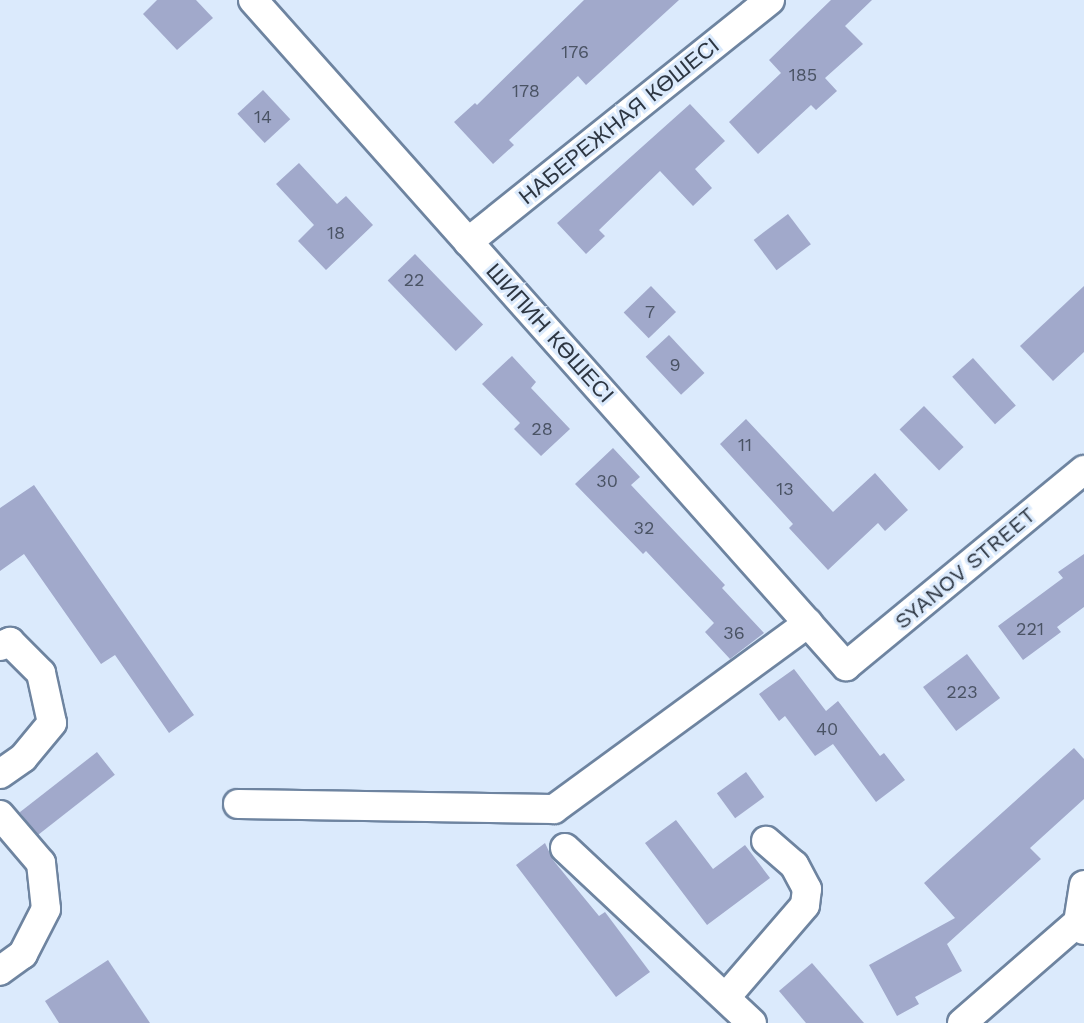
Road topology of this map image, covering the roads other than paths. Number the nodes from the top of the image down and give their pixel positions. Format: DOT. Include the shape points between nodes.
graph roads {
  1 [pos="253,0"];
  2 [pos="770,0"];
  3 [pos="468,242"];
  4 [pos="1084,470"];
  5 [pos="808,623"];
  6 [pos="0,646"];
  7 [pos="846,666"];
  8 [pos="0,774"];
  9 [pos="238,804"];
  10 [pos="0,815"];
  11 [pos="766,841"];
  12 [pos="565,848"];
  13 [pos="1084,885"];
  14 [pos="1081,926"];
  15 [pos="0,971"];
  16 [pos="726,997"];
  17 [pos="752,1023"];
  18 [pos="962,1023"];
  1 -- 3 [label="street, ШИПИН КӨШЕСІ"];
  2 -- 3 [label="street, НАБЕРЕЖНАЯ КӨШЕСІ"];
  3 -- 5 [label="street, ШИПИН КӨШЕСІ"];
  4 -- 7 [label="street, SYANOV STREET"];
  5 -- 7 [label="street, ШИПИН КӨШЕСІ"];
  5 -- 9 [label="street" via="554,809"];
  6 -- 8 [label="street" via="10,642 41,673 52,723 23,758"];
  10 -- 15 [label="street" via="41,863 46,909 23,954"];
  11 -- 16 [label="street" via="794,865 807,889 805,905"];
  12 -- 16 [label="street"];
  13 -- 14 [label="street"];
  14 -- 18 [label="street"];
  16 -- 17 [label="street"];
}
